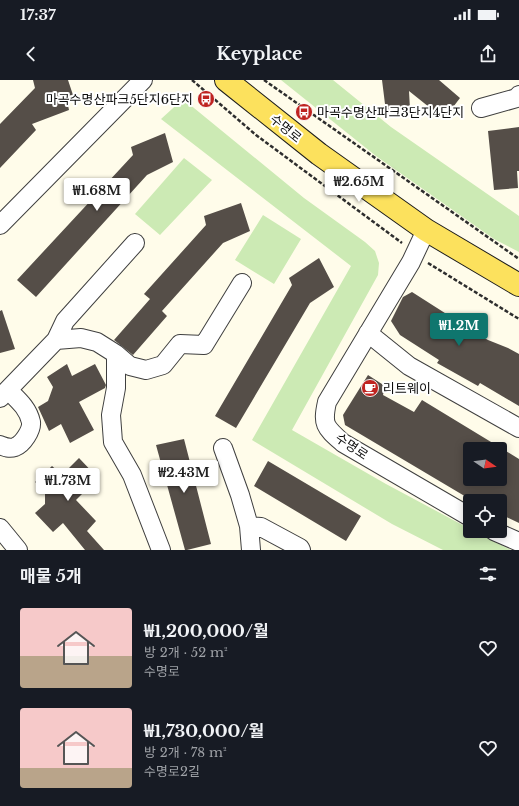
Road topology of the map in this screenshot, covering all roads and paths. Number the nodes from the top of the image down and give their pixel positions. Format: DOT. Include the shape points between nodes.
graph roads {
  1 [pos="143,80"];
  2 [pos="192,80"];
  3 [pos="226,80"];
  4 [pos="264,80"];
  5 [pos="519,95"];
  6 [pos="481,108"];
  7 [pos="0,225"];
  8 [pos="426,230"];
  9 [pos="135,243"];
  10 [pos="415,253"];
  11 [pos="519,259"];
  12 [pos="242,283"];
  13 [pos="519,285"];
  14 [pos="519,319"];
  15 [pos="368,333"];
  16 [pos="56,340"];
  17 [pos="116,354"];
  18 [pos="4,394"];
  19 [pos="519,428"];
  20 [pos="0,445"];
  21 [pos="223,448"];
  22 [pos="463,514"];
  23 [pos="249,526"];
  24 [pos="0,528"];
  25 [pos="507,537"];
  26 [pos="519,542"];
  27 [pos="18,550"];
  28 [pos="161,550"];
  29 [pos="251,550"];
  30 [pos="301,550"];
  1 -- 7 [label="street"];
  2 -- 10 [label="path" via="256,135"];
  3 -- 8 [label="main road, 수명로" via="319,154"];
  4 -- 11 [label="path"];
  5 -- 6 [label="street" via="517,98"];
  8 -- 10 [label="street, 수명로"];
  8 -- 13 [label="main road, 수명로"];
  9 -- 16 [label="street" via="65,321"];
  10 -- 14 [label="path"];
  10 -- 15 [label="street, 수명로"];
  12 -- 17 [label="street" via="204,345 180,344 163,365 146,370 130,366"];
  15 -- 19 [label="street" via="409,366"];
  15 -- 22 [label="street, 수명로" via="327,402 324,416 328,430 343,443"];
  16 -- 17 [label="street" via="81,338 97,342"];
  16 -- 18 [label="street"];
  17 -- 28 [label="street" via="116,388 111,415 113,442 132,475"];
  18 -- 20 [label="street" via="26,408 31,424 26,437 16,447 6,448"];
  21 -- 23 [label="street"];
  23 -- 29 [label="street"];
  23 -- 30 [label="street" via="261,527"];
  24 -- 27 [label="street"];
  25 -- 26 [label="street"];
}
